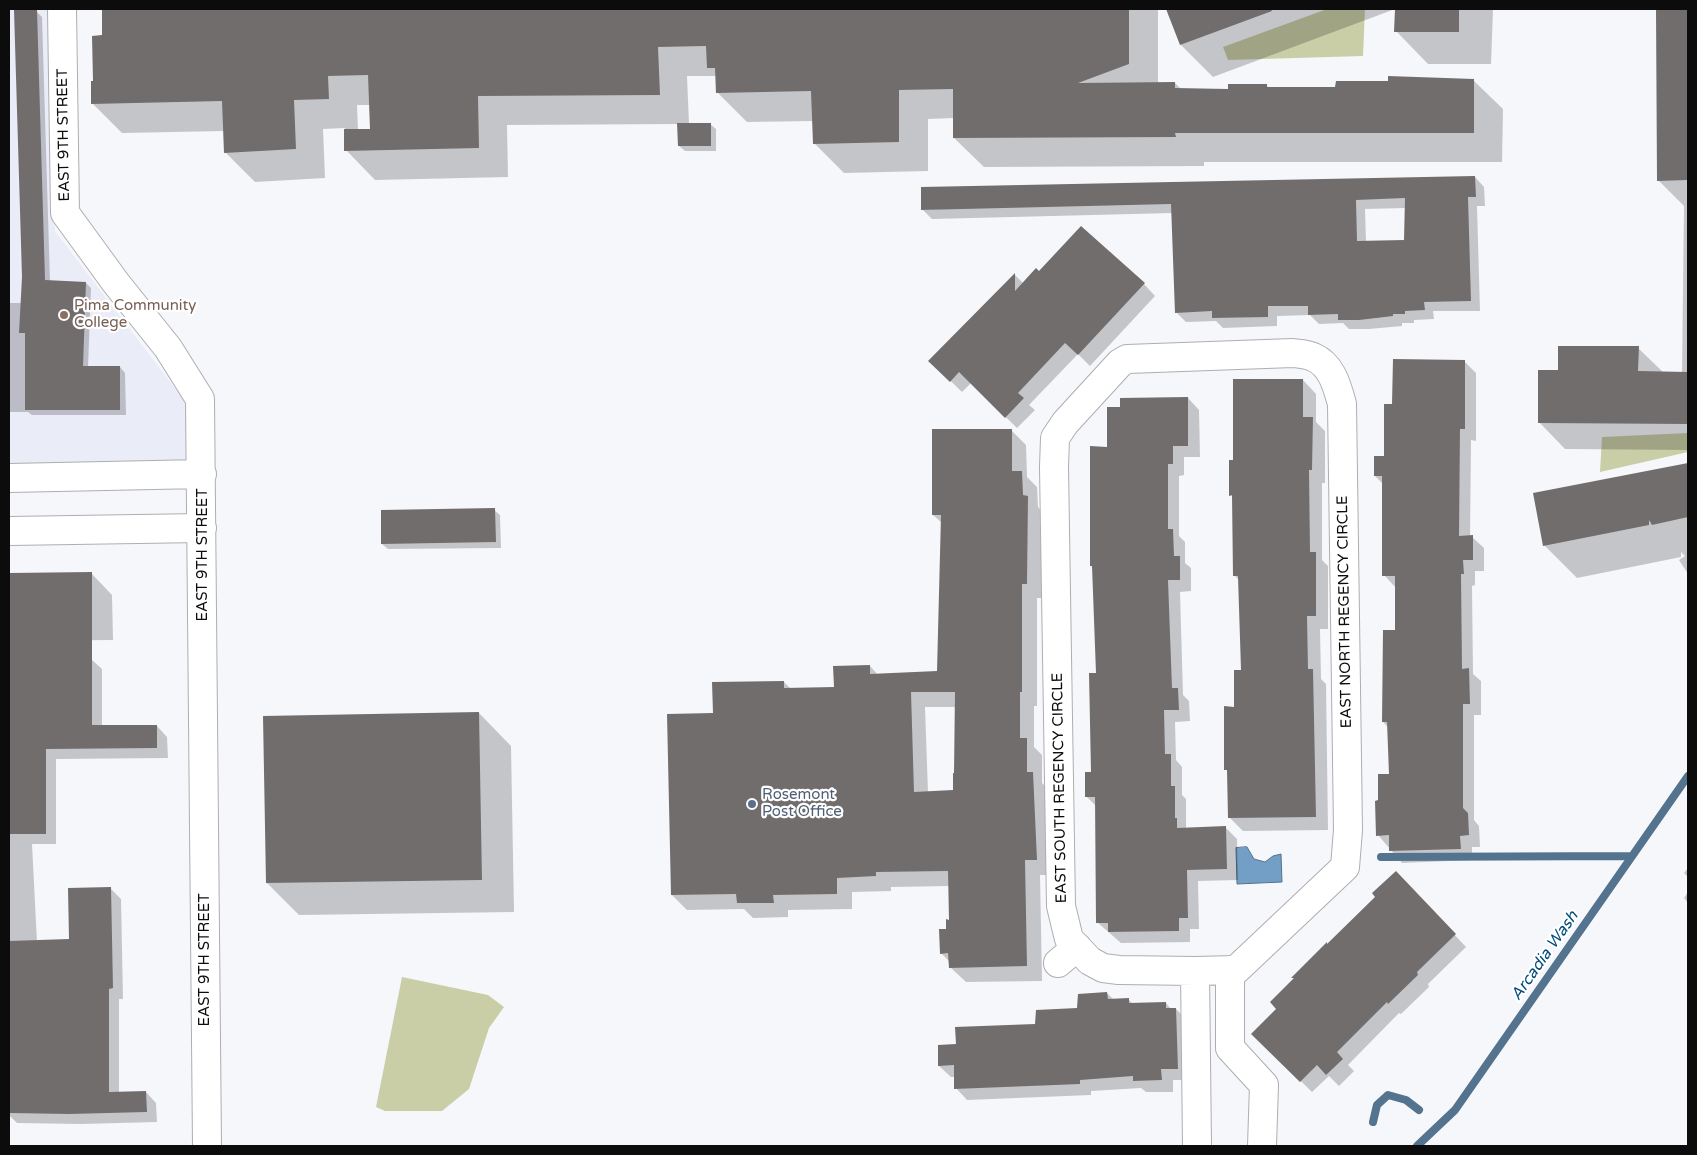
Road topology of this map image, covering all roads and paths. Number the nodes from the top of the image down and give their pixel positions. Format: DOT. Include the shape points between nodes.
graph roads {
  1 [pos="62,9"];
  2 [pos="1133,358"];
  3 [pos="202,474"];
  4 [pos="9,478"];
  5 [pos="202,528"];
  6 [pos="9,531"];
  7 [pos="1230,970"];
  8 [pos="1196,971"];
  9 [pos="1196,1064"];
  10 [pos="1246,1066"];
  11 [pos="207,1146"];
  12 [pos="1197,1146"];
  13 [pos="1262,1146"];
  1 -- 3 [label="street, EAST 9TH STREET" via="65,213 168,348 200,399"];
  2 -- 7 [label="street, EAST NORTH REGENCY CIRCLE" via="1293,352 1313,357 1329,369 1338,386 1342,404 1348,830 1345,867 1236,970"];
  2 -- 8 [label="street, EAST SOUTH REGENCY CIRCLE" via="1120,362 1055,438 1061,906 1069,939 1068,955 1103,968"];
  3 -- 4 [label="street"];
  3 -- 5 [label="street, EAST 9TH STREET"];
  5 -- 6 [label="street"];
  5 -- 11 [label="street, EAST 9TH STREET"];
  7 -- 8 [label="street"];
  7 -- 10 [label="street" via="1230,1048"];
  8 -- 9 [label="street"];
  9 -- 10 [label="street"];
  9 -- 12 [label="street"];
  10 -- 13 [label="street" via="1264,1085"];
}
